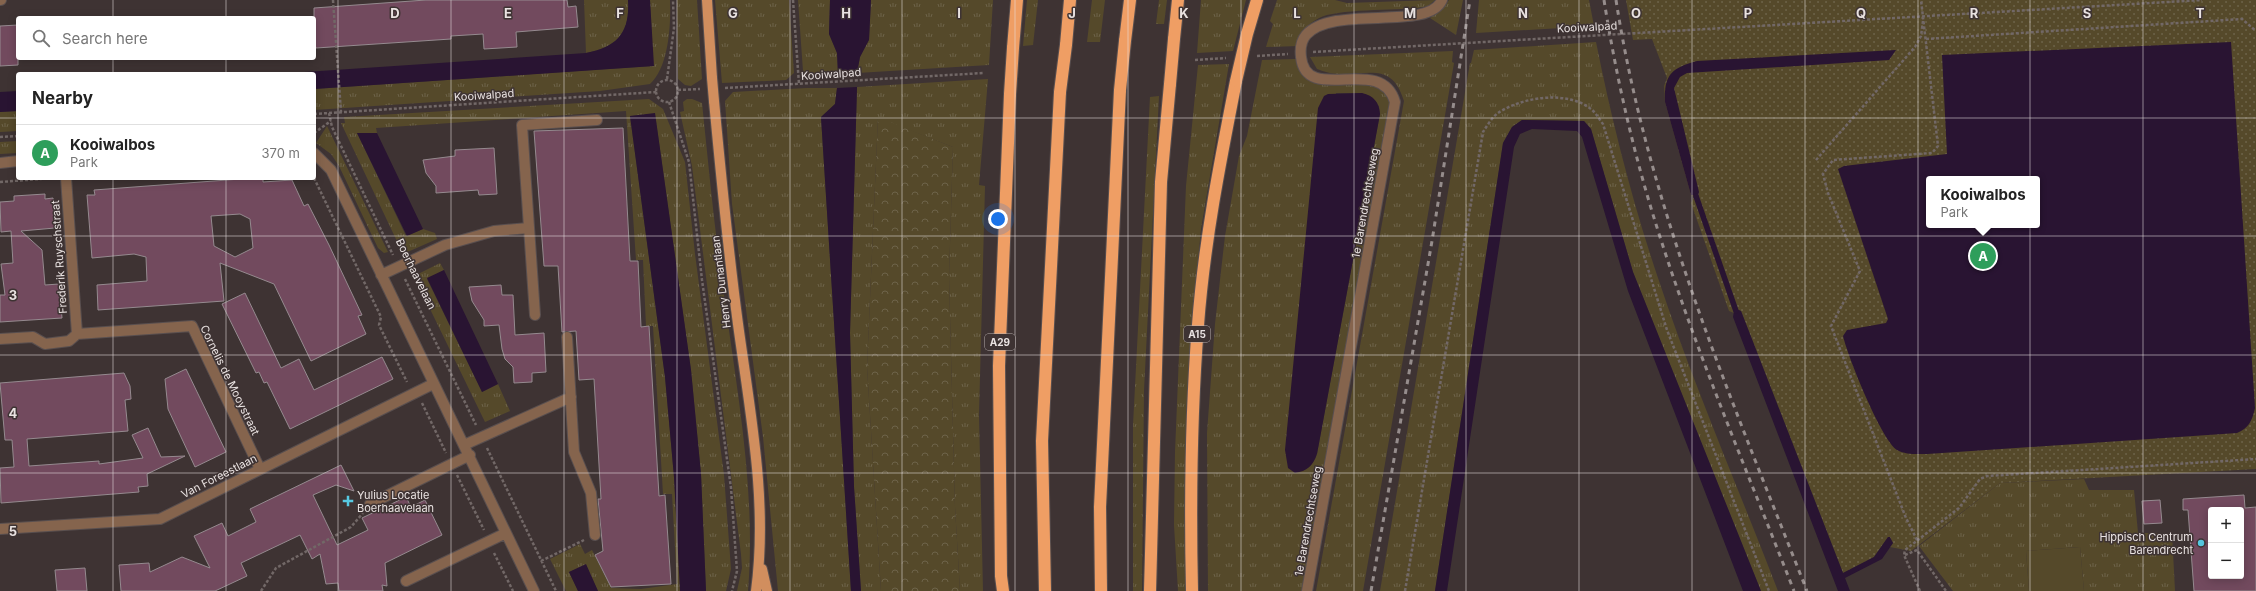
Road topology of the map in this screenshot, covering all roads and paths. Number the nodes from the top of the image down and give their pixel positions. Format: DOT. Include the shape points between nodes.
graph roads {
  1 [pos="333,0"];
  2 [pos="673,0"];
  3 [pos="707,0"];
  4 [pos="793,0"];
  5 [pos="1017,0"];
  6 [pos="1070,0"];
  7 [pos="1130,0"];
  8 [pos="1178,0"];
  9 [pos="1257,0"];
  10 [pos="1442,0"];
  11 [pos="1921,0"];
  12 [pos="2202,0"];
  13 [pos="1923,17"];
  14 [pos="2256,31"];
  15 [pos="1926,39"];
  16 [pos="1300,53"];
  17 [pos="984,73"];
  18 [pos="667,79"];
  19 [pos="799,84"];
  20 [pos="724,88"];
  21 [pos="701,89"];
  22 [pos="678,90"];
  23 [pos="656,92"];
  24 [pos="669,102"];
  25 [pos="341,112"];
  26 [pos="329,113"];
  27 [pos="316,114"];
  28 [pos="596,120"];
  29 [pos="331,121"];
  30 [pos="316,131"];
  31 [pos="16,136"];
  32 [pos="0,137"];
  33 [pos="316,155"];
  34 [pos="1816,160"];
  35 [pos="16,161"];
  36 [pos="0,163"];
  37 [pos="28,180"];
  38 [pos="66,180"];
  39 [pos="0,182"];
  40 [pos="529,228"];
  41 [pos="399,266"];
  42 [pos="381,275"];
  43 [pos="535,315"];
  44 [pos="77,334"];
  45 [pos="567,337"];
  46 [pos="0,339"];
  47 [pos="433,384"];
  48 [pos="571,397"];
  49 [pos="482,436"];
  50 [pos="464,445"];
  51 [pos="470,455"];
  52 [pos="2256,460"];
  53 [pos="260,469"];
  54 [pos="370,504"];
  55 [pos="0,529"];
  56 [pos="506,533"];
  57 [pos="594,534"];
  58 [pos="1917,540"];
  59 [pos="1904,555"];
  60 [pos="541,561"];
  61 [pos="760,561"];
  62 [pos="406,581"];
  63 [pos="261,591"];
  64 [pos="534,591"];
  65 [pos="556,591"];
  66 [pos="732,591"];
  67 [pos="756,591"];
  68 [pos="767,591"];
  69 [pos="1003,591"];
  70 [pos="1045,591"];
  71 [pos="1101,591"];
  72 [pos="1150,591"];
  73 [pos="1192,591"];
  74 [pos="1307,591"];
  75 [pos="1406,591"];
  76 [pos="1769,591"];
  77 [pos="1920,591"];
  78 [pos="1946,591"];
  1 -- 25 [label="path"];
  2 -- 18 [label="path" via="674,28"];
  3 -- 61 [label="main road, Henry Dunantlaan, bridge" via="714,101 732,278 754,446 760,516"];
  4 -- 19 [label="path"];
  5 -- 69 [label="highway, A29, bridge" via="1010,94 999,366"];
  6 -- 70 [label="highway, bridge" via="1060,92 1042,441"];
  7 -- 71 [label="highway, bridge" via="1120,90 1100,506"];
  8 -- 72 [label="highway, bridge" via="1161,182"];
  9 -- 73 [label="highway, A15, bridge" via="1236,81 1212,205 1198,324 1192,423"];
  10 -- 16 [label="street" via="1436,8 1421,14 1323,24 1306,34 1302,40"];
  11 -- 13 [label="path"];
  12 -- 13 [label="path, Kooiwalpad"];
  13 -- 15 [label="path"];
  13 -- 16 [label="path, Kooiwalpad"];
  13 -- 34 [label="path" via="1921,36 1915,47"];
  14 -- 15 [label="path" via="2242,18"];
  15 -- 58 [label="path" via="1938,146 1932,153 1833,160 1823,174 1828,193 1860,271 1831,326 1906,518"];
  16 -- 74 [label="street, 1e Barendrechtseweg" via="1302,65 1310,76 1325,80 1374,81 1389,88 1395,102"];
  17 -- 19 [label="path, Kooiwalpad"];
  18 -- 22 [label="path" via="677,85"];
  18 -- 23 [label="path" via="661,81"];
  19 -- 20 [label="path, Kooiwalpad"];
  21 -- 22 [label="path"];
  22 -- 24 [label="path" via="677,96"];
  23 -- 24 [label="path" via="658,98"];
  23 -- 25 [label="path, Kooiwalpad"];
  24 -- 66 [label="path, Henry Dunantlaan" via="689,162 703,288 731,488 737,571"];
  25 -- 26 [label="path, Kooiwalpad"];
  26 -- 27 [label="path, Kooiwalpad"];
  26 -- 29 [label="path, Boerhaavelaan"];
  28 -- 40 [label="street" via="522,124"];
  29 -- 30 [label="path"];
  29 -- 41 [label="path, Boerhaavelaan"];
  31 -- 32 [label="path"];
  33 -- 42 [label="street" via="331,170"];
  35 -- 36 [label="street"];
  37 -- 39 [label="path"];
  38 -- 44 [label="street, Frederik Ruyschstraat"];
  40 -- 41 [label="street" via="494,231 445,245"];
  40 -- 43 [label="street"];
  41 -- 42 [label="street"];
  41 -- 49 [label="path, Boerhaavelaan"];
  42 -- 47 [label="street"];
  44 -- 46 [label="street, Cornelis de Mooystraat" via="69,341 45,344 33,337"];
  44 -- 53 [label="street, Cornelis de Mooystraat" via="192,326"];
  45 -- 48 [label="street"];
  47 -- 50 [label="street"];
  47 -- 53 [label="street, Van Foreestlaan"];
  48 -- 49 [label="street"];
  48 -- 57 [label="street" via="574,452 591,493"];
  49 -- 50 [label="street"];
  49 -- 60 [label="path, Boerhaavelaan"];
  50 -- 51 [label="street"];
  51 -- 54 [label="street"];
  51 -- 56 [label="street"];
  52 -- 58 [label="path" via="1987,476 1980,479 1959,508"];
  53 -- 55 [label="street, Van Foreestlaan" via="160,519"];
  54 -- 63 [label="path" via="351,527 276,568"];
  56 -- 62 [label="street"];
  56 -- 64 [label="street"];
  57 -- 60 [label="path"];
  58 -- 59 [label="path" via="1905,550"];
  59 -- 77 [label="path"];
  59 -- 78 [label="path" via="1917,550"];
  60 -- 65 [label="path, Boerhaavelaan"];
  61 -- 67 [label="main road, Henry Dunantlaan"];
  61 -- 68 [label="main road, Henry Dunantlaan"];
  75 -- 76 [label="path" via="1482,132 1496,114 1519,102 1569,99 1592,109 1603,124 1667,330"];
}
